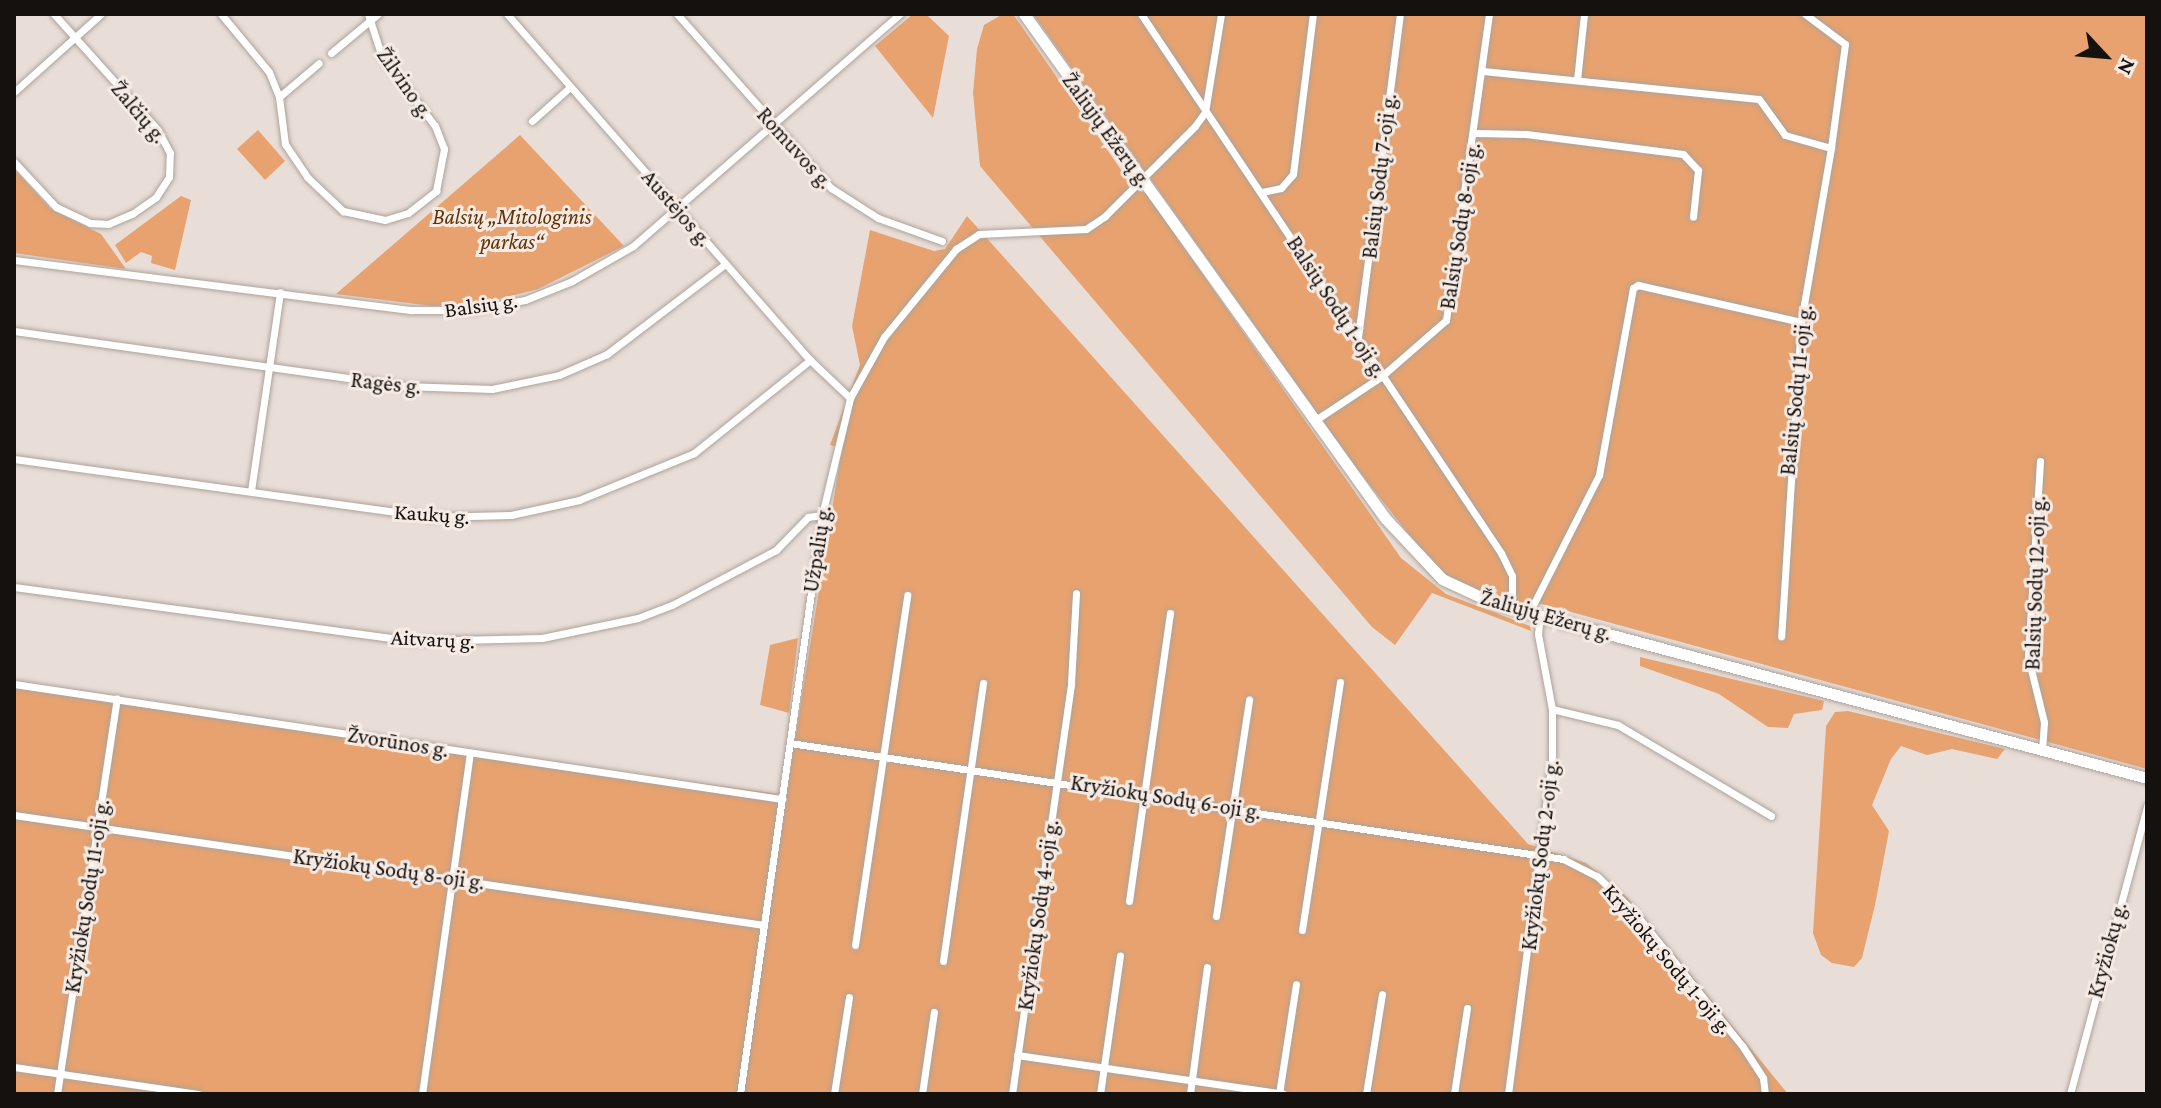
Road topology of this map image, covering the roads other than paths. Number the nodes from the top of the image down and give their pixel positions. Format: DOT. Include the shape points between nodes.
graph roads {
  1 [pos="54,14"];
  2 [pos="101,14"];
  3 [pos="221,14"];
  4 [pos="378,14"];
  5 [pos="507,14"];
  6 [pos="677,14"];
  7 [pos="900,14"];
  8 [pos="1024,14"];
  9 [pos="1141,14"];
  10 [pos="1221,14"];
  11 [pos="1313,14"];
  12 [pos="1400,14"];
  13 [pos="1489,14"];
  14 [pos="1584,14"];
  15 [pos="1805,14"];
  16 [pos="369,17"];
  17 [pos="74,38"];
  18 [pos="331,53"];
  19 [pos="319,63"];
  20 [pos="1483,71"];
  21 [pos="1577,80"];
  22 [pos="570,87"];
  23 [pos="14,92"];
  24 [pos="279,97"];
  25 [pos="1205,112"];
  26 [pos="532,121"];
  27 [pos="773,124"];
  28 [pos="1475,133"];
  29 [pos="1831,148"];
  30 [pos="14,162"];
  31 [pos="1142,178"];
  32 [pos="1262,192"];
  33 [pos="677,208"];
  34 [pos="1693,217"];
  35 [pos="942,241"];
  36 [pos="14,260"];
  37 [pos="725,264"];
  38 [pos="280,292"];
  39 [pos="1801,322"];
  40 [pos="14,331"];
  41 [pos="1358,338"];
  42 [pos="810,360"];
  43 [pos="268,367"];
  44 [pos="1382,376"];
  45 [pos="850,398"];
  46 [pos="1314,421"];
  47 [pos="14,459"];
  48 [pos="2040,461"];
  49 [pos="251,491"];
  50 [pos="822,515"];
  51 [pos="14,587"];
  52 [pos="1076,593"];
  53 [pos="907,595"];
  54 [pos="1512,608"];
  55 [pos="1170,613"];
  56 [pos="1535,614"];
  57 [pos="1781,636"];
  58 [pos="1340,682"];
  59 [pos="983,683"];
  60 [pos="14,684"];
  61 [pos="117,699"];
  62 [pos="1249,700"];
  63 [pos="1552,709"];
  64 [pos="790,743"];
  65 [pos="2042,749"];
  66 [pos="470,753"];
  67 [pos="884,756"];
  68 [pos="970,769"];
  69 [pos="2147,778"];
  70 [pos="1057,780"];
  71 [pos="1145,796"];
  72 [pos="782,799"];
  73 [pos="1232,806"];
  74 [pos="2147,806"];
  75 [pos="14,815"];
  76 [pos="1771,816"];
  77 [pos="1319,820"];
  78 [pos="97,827"];
  79 [pos="1543,853"];
  80 [pos="452,879"];
  81 [pos="1129,901"];
  82 [pos="1216,916"];
  83 [pos="764,925"];
  84 [pos="1302,930"];
  85 [pos="855,945"];
  86 [pos="1120,955"];
  87 [pos="943,961"];
  88 [pos="1207,967"];
  89 [pos="1296,984"];
  90 [pos="1382,994"];
  91 [pos="849,997"];
  92 [pos="1467,1008"];
  93 [pos="934,1012"];
  94 [pos="1017,1055"];
  95 [pos="14,1067"];
  96 [pos="1104,1068"];
  97 [pos="60,1073"];
  98 [pos="1192,1080"];
  99 [pos="57,1094"];
  100 [pos="198,1094"];
  101 [pos="422,1094"];
  102 [pos="740,1094"];
  103 [pos="834,1094"];
  104 [pos="922,1094"];
  105 [pos="1012,1094"];
  106 [pos="1100,1094"];
  107 [pos="1190,1094"];
  108 [pos="1280,1094"];
  109 [pos="1366,1094"];
  110 [pos="1454,1094"];
  111 [pos="1508,1094"];
  112 [pos="1765,1094"];
  113 [pos="2070,1094"];
  1 -- 17 [label="street, Žalčių g."];
  2 -- 17 [label="street"];
  3 -- 24 [label="street, Žilvino g." via="261,59"];
  4 -- 16 [label="street"];
  5 -- 22 [label="street, Austėjos g."];
  6 -- 27 [label="street, Romuvos g."];
  7 -- 27 [label="street, Balsių g."];
  8 -- 31 [label="main road, Žaliųjų Ežerų g."];
  9 -- 25 [label="street, Balsių Sodų 1-oji g."];
  10 -- 25 [label="street"];
  11 -- 32 [label="street" via="1293,174 1285,186"];
  12 -- 41 [label="street, Balsių Sodų 7-oji g."];
  13 -- 20 [label="street, Balsių Sodų 8-oji g."];
  14 -- 21 [label="street"];
  15 -- 29 [label="street, Balsių Sodų 11-oji g." via="1845,44"];
  16 -- 18 [label="street"];
  16 -- 24 [label="street, Žilvino g." via="387,66 441,137 441,177 422,204 385,220 343,211 307,177 285,144"];
  17 -- 23 [label="street"];
  17 -- 30 [label="street, Žalčių g." via="167,143 172,165 164,187 120,220 90,223 56,207"];
  19 -- 24 [label="street"];
  20 -- 21 [label="street"];
  20 -- 28 [label="street, Balsių Sodų 8-oji g."];
  21 -- 29 [label="street" via="1759,99 1785,135"];
  22 -- 26 [label="street"];
  22 -- 33 [label="street, Austėjos g."];
  25 -- 31 [label="street, Užpalių g."];
  25 -- 32 [label="street, Balsių Sodų 1-oji g."];
  27 -- 33 [label="street, Balsių g."];
  27 -- 35 [label="street, Romuvos g." via="843,198"];
  28 -- 34 [label="street" via="1526,134 1683,154 1698,170"];
  28 -- 44 [label="street, Balsių Sodų 8-oji g." via="1446,320"];
  29 -- 39 [label="street, Balsių Sodų 11-oji g."];
  31 -- 45 [label="street, Užpalių g." via="1086,229 990,232 956,249 884,337"];
  31 -- 46 [label="main road, Žaliųjų Ežerų g."];
  32 -- 41 [label="street, Balsių Sodų 1-oji g."];
  33 -- 37 [label="street, Austėjos g."];
  33 -- 38 [label="street, Balsių g." via="595,269 499,307 412,310"];
  36 -- 38 [label="street, Balsių g."];
  37 -- 42 [label="street, Austėjos g."];
  37 -- 43 [label="street, Ragės g." via="607,354 534,382 492,389 418,387"];
  38 -- 43 [label="street"];
  39 -- 56 [label="street" via="1633,288 1599,475"];
  39 -- 57 [label="street, Balsių Sodų 11-oji g."];
  40 -- 43 [label="street, Ragės g."];
  41 -- 44 [label="street, Balsių Sodų 1-oji g."];
  42 -- 45 [label="street, Austėjos g."];
  42 -- 49 [label="street, Kaukų g." via="694,453 639,479 542,509 430,517"];
  43 -- 49 [label="street"];
  44 -- 46 [label="street, Balsių Sodų 8-oji g."];
  44 -- 54 [label="street, Balsių Sodų 1-oji g." via="1501,553 1512,576"];
  45 -- 50 [label="street, Užpalių g."];
  46 -- 54 [label="main road, Žaliųjų Ežerų g." via="1426,566 1457,588"];
  47 -- 49 [label="street, Kaukų g."];
  48 -- 65 [label="street, Balsių Sodų 12-oji g." via="2028,657 2044,722"];
  50 -- 51 [label="street, Aitvarų g." via="808,517 776,550 672,605 603,627 499,642 411,641"];
  50 -- 64 [label="street, Užpalių g."];
  52 -- 70 [label="street, Kryžiokų Sodų 4-oji g."];
  53 -- 67 [label="street"];
  54 -- 56 [label="main road, Žaliųjų Ežerų g."];
  55 -- 71 [label="street"];
  56 -- 63 [label="street, Kryžiokų Sodų 2-oji g."];
  56 -- 65 [label="main road, Žaliųjų Ežerų g."];
  58 -- 77 [label="street"];
  59 -- 68 [label="street"];
  60 -- 61 [label="street, Žvorūnos g."];
  61 -- 66 [label="street, Žvorūnos g."];
  61 -- 78 [label="street, Kryžiokų Sodų 11-oji g."];
  62 -- 73 [label="street"];
  63 -- 76 [label="street" via="1575,710 1618,725"];
  63 -- 79 [label="street, Kryžiokų Sodų 2-oji g."];
  64 -- 67 [label="street, Kryžiokų Sodų 6-oji g."];
  64 -- 72 [label="street, Užpalių g."];
  65 -- 69 [label="main road, Žaliųjų Ežerų g."];
  66 -- 72 [label="street, Žvorūnos g."];
  66 -- 80 [label="street"];
  67 -- 68 [label="street, Kryžiokų Sodų 6-oji g."];
  67 -- 85 [label="street"];
  68 -- 70 [label="street, Kryžiokų Sodų 6-oji g."];
  68 -- 87 [label="street"];
  70 -- 71 [label="street, Kryžiokų Sodų 6-oji g."];
  70 -- 94 [label="street, Kryžiokų Sodų 4-oji g."];
  71 -- 73 [label="street, Kryžiokų Sodų 6-oji g."];
  71 -- 81 [label="street"];
  72 -- 83 [label="street, Užpalių g."];
  73 -- 77 [label="street, Kryžiokų Sodų 6-oji g."];
  73 -- 82 [label="street"];
  74 -- 113 [label="street, Kryžiokų g."];
  75 -- 78 [label="street, Kryžiokų Sodų 8-oji g."];
  77 -- 79 [label="street, Kryžiokų Sodų 6-oji g."];
  77 -- 84 [label="street"];
  78 -- 80 [label="street, Kryžiokų Sodų 8-oji g."];
  78 -- 97 [label="street, Kryžiokų Sodų 11-oji g."];
  79 -- 111 [label="street, Kryžiokų Sodų 2-oji g."];
  79 -- 112 [label="street, Kryžiokų Sodų 1-oji g." via="1597,876 1635,913 1743,1047 1763,1078"];
  80 -- 83 [label="street, Kryžiokų Sodų 8-oji g."];
  80 -- 101 [label="street"];
  83 -- 102 [label="street, Užpalių g."];
  86 -- 96 [label="street"];
  88 -- 98 [label="street"];
  89 -- 108 [label="street"];
  90 -- 109 [label="street"];
  91 -- 103 [label="street"];
  92 -- 110 [label="street"];
  93 -- 104 [label="street"];
  94 -- 96 [label="street"];
  94 -- 105 [label="street, Kryžiokų Sodų 4-oji g."];
  95 -- 97 [label="street"];
  96 -- 98 [label="street"];
  96 -- 106 [label="street"];
  97 -- 99 [label="street, Kryžiokų Sodų 11-oji g."];
  97 -- 100 [label="street"];
  98 -- 107 [label="street"];
  98 -- 108 [label="street"];
}
